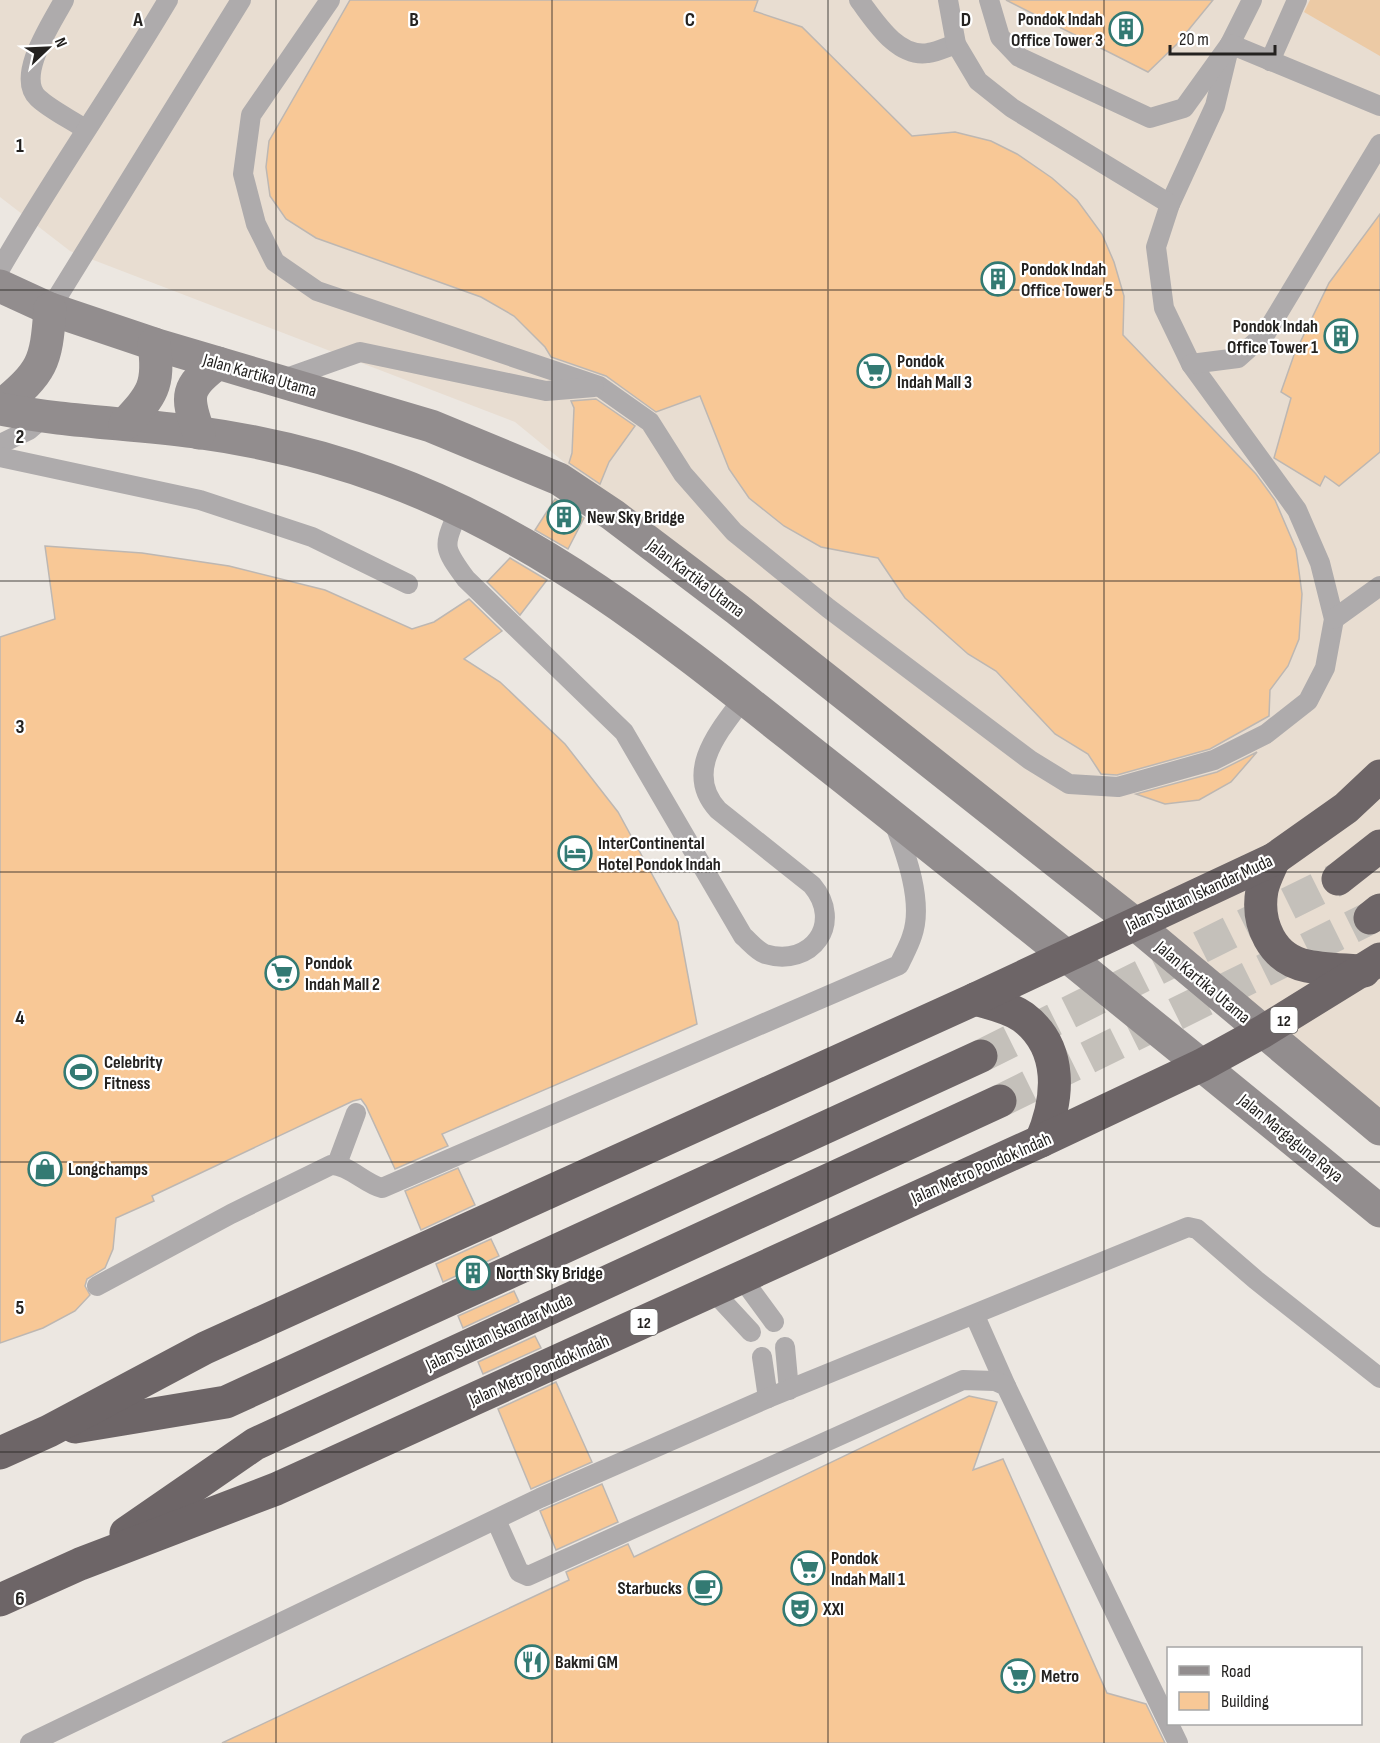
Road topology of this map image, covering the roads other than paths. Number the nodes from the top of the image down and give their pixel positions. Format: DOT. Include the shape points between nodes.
graph roads {
  1 [pos="64,0"];
  2 [pos="168,0"];
  3 [pos="241,0"];
  4 [pos="330,0"];
  5 [pos="859,0"];
  6 [pos="948,0"];
  7 [pos="989,0"];
  8 [pos="1252,0"];
  9 [pos="1297,0"];
  10 [pos="956,44"];
  11 [pos="1230,44"];
  12 [pos="1270,61"];
  13 [pos="1380,106"];
  14 [pos="85,129"];
  15 [pos="1380,144"];
  16 [pos="1170,204"];
  17 [pos="0,269"];
  18 [pos="0,286"];
  19 [pos="50,309"];
  20 [pos="154,344"];
  21 [pos="218,363"];
  22 [pos="1191,364"];
  23 [pos="279,381"];
  24 [pos="599,386"];
  25 [pos="0,408"];
  26 [pos="44,417"];
  27 [pos="125,424"];
  28 [pos="199,433"];
  29 [pos="0,444"];
  30 [pos="0,457"];
  31 [pos="459,509"];
  32 [pos="408,584"];
  33 [pos="1380,586"];
  34 [pos="1334,619"];
  35 [pos="743,699"];
  36 [pos="1380,776"];
  37 [pos="891,815"];
  38 [pos="1380,846"];
  39 [pos="1274,859"];
  40 [pos="1338,879"];
  41 [pos="1134,923"];
  42 [pos="1067,954"];
  43 [pos="1372,965"];
  44 [pos="975,999"];
  45 [pos="1262,1032"];
  46 [pos="981,1056"];
  47 [pos="1202,1065"];
  48 [pos="1000,1101"];
  49 [pos="356,1113"];
  50 [pos="1380,1129"];
  51 [pos="1041,1141"];
  52 [pos="337,1164"];
  53 [pos="1380,1211"];
  54 [pos="727,1284"];
  55 [pos="98,1286"];
  56 [pos="975,1316"];
  57 [pos="774,1322"];
  58 [pos="751,1332"];
  59 [pos="784,1347"];
  60 [pos="762,1357"];
  61 [pos="1380,1378"];
  62 [pos="1006,1386"];
  63 [pos="789,1390"];
  64 [pos="768,1398"];
  65 [pos="49,1431"];
  66 [pos="0,1453"];
  67 [pos="496,1520"];
  68 [pos="80,1564"];
  69 [pos="0,1600"];
  70 [pos="1167,1720"];
  71 [pos="1169,1725"];
  72 [pos="30,1743"];
  73 [pos="1178,1743"];
  1 -- 14 [label="lane" via="28,80 37,97"];
  2 -- 14 [label="lane"];
  3 -- 19 [label="lane"];
  4 -- 24 [label="lane" via="251,115 243,174 255,224 275,262 317,291"];
  5 -- 10 [label="lane" via="903,50 927,54"];
  6 -- 10 [label="lane"];
  7 -- 11 [label="lane" via="1000,37 1019,57 1150,117 1184,108"];
  8 -- 11 [label="lane"];
  9 -- 12 [label="lane"];
  10 -- 16 [label="lane" via="978,81 1012,108"];
  11 -- 12 [label="lane"];
  11 -- 16 [label="lane" via="1215,106"];
  12 -- 13 [label="lane"];
  14 -- 17 [label="lane"];
  15 -- 22 [label="lane" via="1266,333 1238,358"];
  16 -- 22 [label="lane" via="1156,248 1164,308"];
  18 -- 19 [label="main road, Jalan Kartika Utama"];
  19 -- 20 [label="main road, Jalan Kartika Utama"];
  19 -- 25 [label="main road" via="42,363 32,381"];
  20 -- 21 [label="main road, Jalan Kartika Utama"];
  20 -- 27 [label="main road" via="155,385 148,400"];
  21 -- 23 [label="main road, Jalan Kartika Utama"];
  21 -- 28 [label="main road" via="196,380 190,394 191,412"];
  22 -- 34 [label="lane" via="1297,510 1320,563"];
  23 -- 24 [label="lane" via="360,352 546,391"];
  23 -- 41 [label="main road, Jalan Kartika Utama" via="431,426 559,479 737,609"];
  24 -- 34 [label="lane" via="650,422 683,474 734,532 1030,760 1069,784 1118,787 1157,778 1214,760 1266,734 1308,701 1325,668"];
  25 -- 26 [label="main road"];
  26 -- 27 [label="main road"];
  26 -- 29 [label="lane" via="29,430"];
  27 -- 28 [label="main road"];
  28 -- 31 [label="main road" via="321,457"];
  30 -- 32 [label="lane" via="200,500 312,537"];
  31 -- 35 [label="main road" via="572,571"];
  31 -- 35 [label="lane" via="446,546 448,555 466,579 624,732 743,936 762,953 783,956 815,945 825,928 822,897 718,810 705,787 707,751"];
  33 -- 34 [label="lane"];
  35 -- 37 [label="main road"];
  36 -- 39 [label="highway, Jalan Sultan Iskandar Muda" via="1346,808"];
  37 -- 42 [label="main road"];
  37 -- 52 [label="lane" via="910,863 915,897 914,934 898,965 382,1188"];
  38 -- 40 [label="highway"];
  39 -- 41 [label="highway, Jalan Sultan Iskandar Muda"];
  39 -- 43 [label="highway" via="1262,889 1260,916 1269,939 1282,956 1305,966"];
  41 -- 42 [label="highway, Jalan Sultan Iskandar Muda"];
  41 -- 45 [label="main road, Jalan Kartika Utama"];
  42 -- 44 [label="highway"];
  42 -- 47 [label="main road"];
  43 -- 45 [label="highway, 12"];
  44 -- 51 [label="highway" via="1009,1009 1042,1036 1055,1069 1055,1091"];
  44 -- 65 [label="highway" via="205,1348"];
  45 -- 47 [label="highway, 12"];
  45 -- 50 [label="main road"];
  46 -- 65 [label="highway" via="226,1402"];
  47 -- 51 [label="highway, Jalan Metro Pondok Indah / 12"];
  47 -- 53 [label="main road, Jalan Margaguna Raya"];
  48 -- 68 [label="highway, Jalan Sultan Iskandar Muda / 12" via="255,1444"];
  49 -- 52 [label="lane"];
  51 -- 54 [label="highway, Jalan Metro Pondok Indah / 12"];
  52 -- 55 [label="lane" via="231,1214"];
  54 -- 57 [label="lane"];
  54 -- 58 [label="lane"];
  54 -- 68 [label="highway, Jalan Metro Pondok Indah / 12" via="276,1489"];
  56 -- 61 [label="lane" via="1191,1226 1292,1315"];
  56 -- 62 [label="lane"];
  56 -- 63 [label="lane"];
  59 -- 63 [label="lane"];
  60 -- 64 [label="lane"];
  62 -- 67 [label="lane" via="995,1381 963,1380 528,1576 519,1572"];
  62 -- 70 [label="lane"];
  63 -- 64 [label="lane"];
  64 -- 67 [label="lane"];
  65 -- 66 [label="highway"];
  67 -- 72 [label="lane"];
  68 -- 69 [label="highway, Jalan Metro Pondok Indah / 12"];
  71 -- 73 [label="lane"];
}
